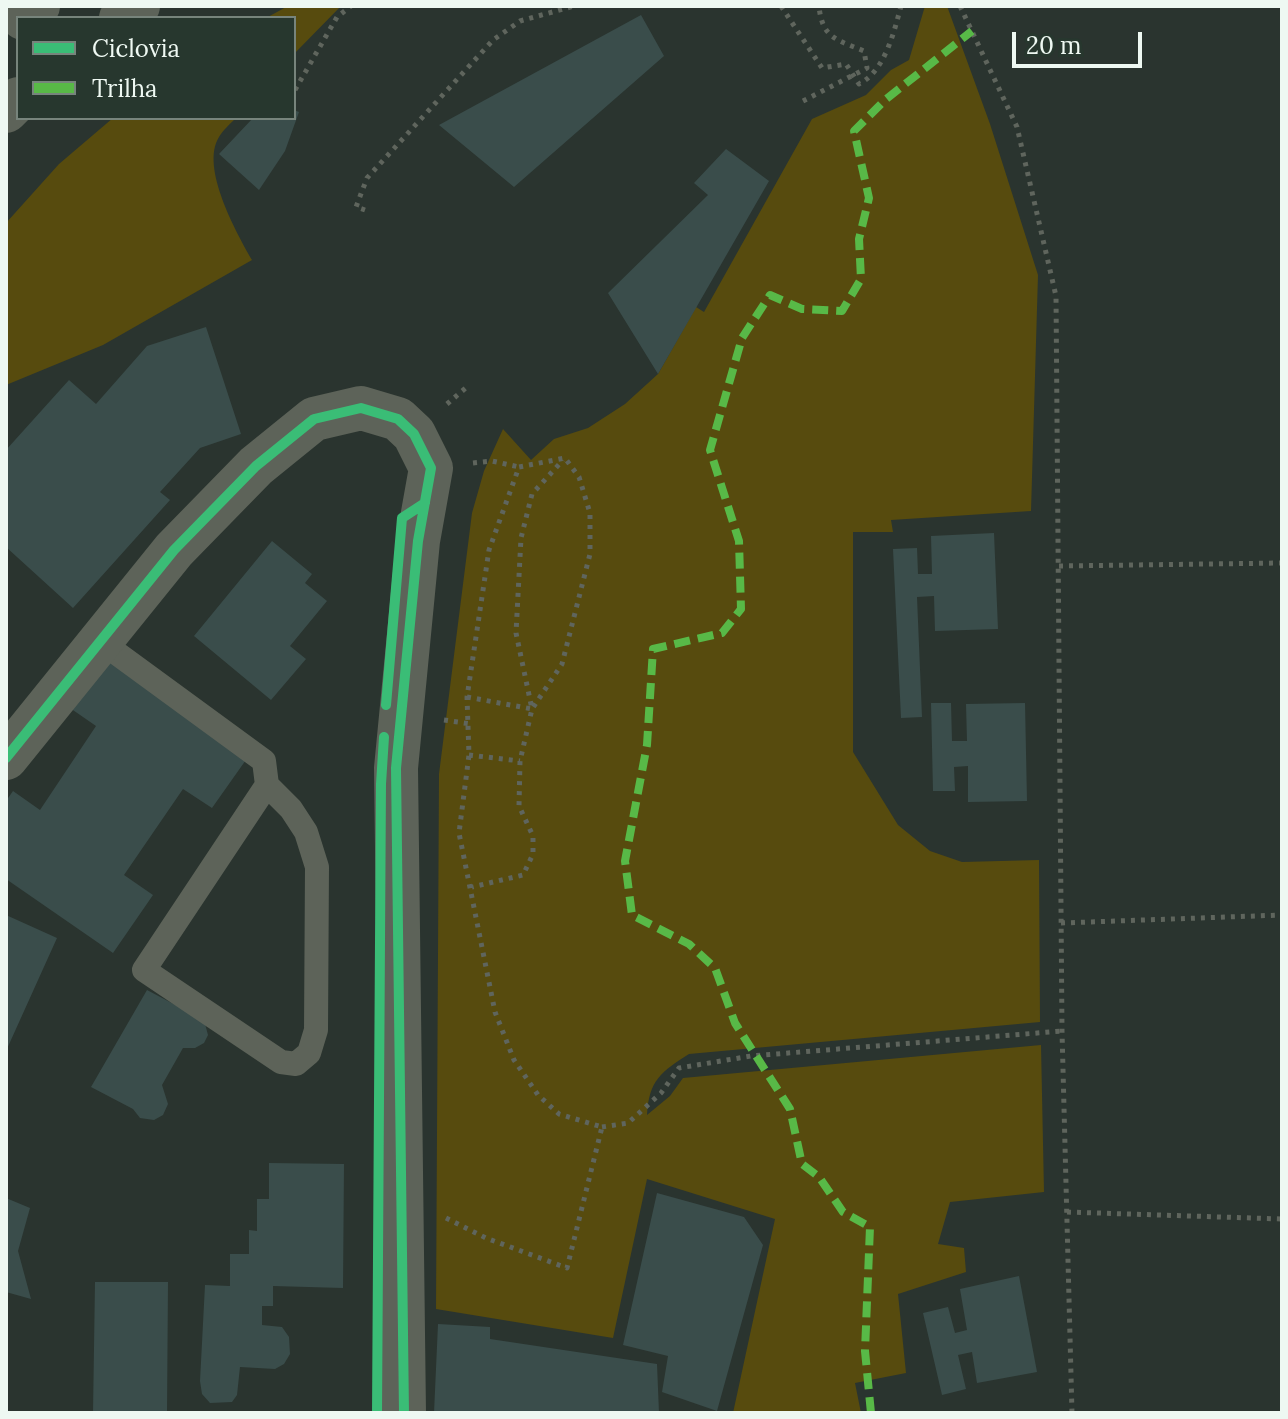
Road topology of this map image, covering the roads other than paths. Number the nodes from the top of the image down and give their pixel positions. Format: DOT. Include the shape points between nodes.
graph roads {
  1 [pos="100,641"];
  2 [pos="6,758"];
  3 [pos="267,785"];
  4 [pos="404,1413"];
  1 -- 2 [label="street"];
  1 -- 3 [label="lane" via="264,761"];
  1 -- 4 [label="street" via="174,550 256,466 314,419 361,408 398,419 414,434 431,468 418,541 396,768"];
  3 -- 3 [label="lane" via="306,832 317,867 316,1030 309,1053 296,1064 281,1062 144,970"];
}
